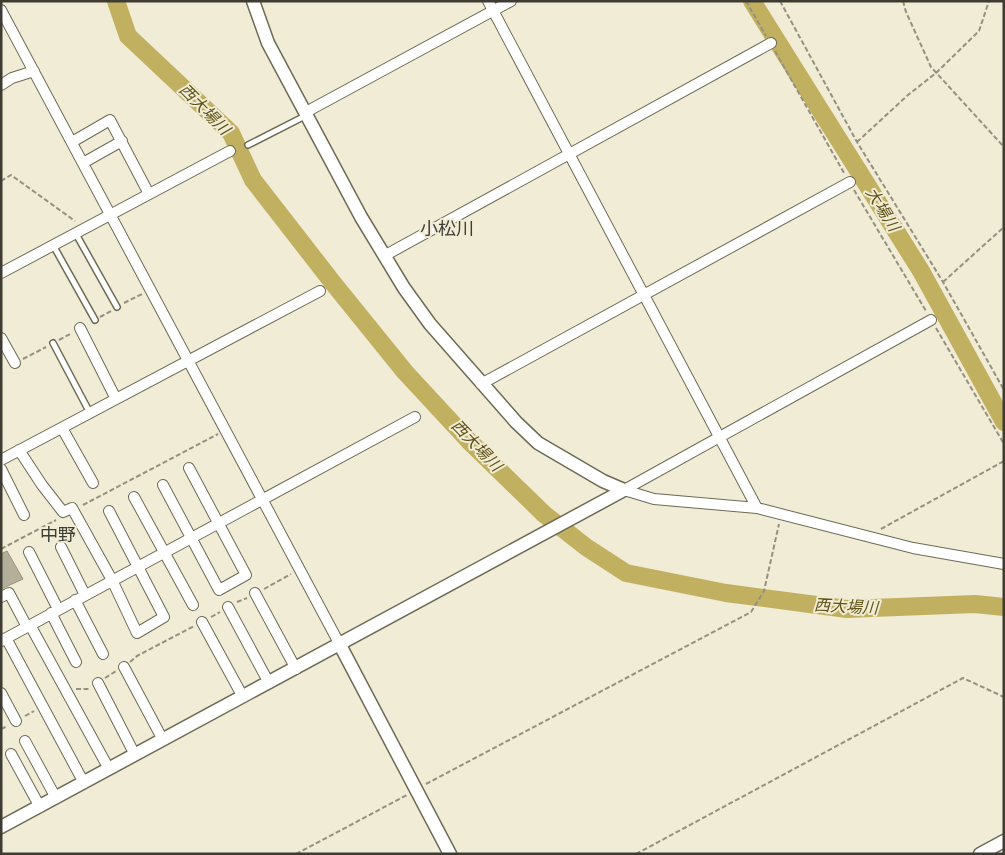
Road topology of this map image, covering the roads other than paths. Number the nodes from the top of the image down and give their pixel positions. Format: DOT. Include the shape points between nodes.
graph roads {
  1 [pos="253,1"];
  2 [pos="488,1"];
  3 [pos="511,1"];
  4 [pos="1,10"];
  5 [pos="493,11"];
  6 [pos="770,44"];
  7 [pos="34,71"];
  8 [pos="1,85"];
  9 [pos="307,113"];
  10 [pos="72,142"];
  11 [pos="122,142"];
  12 [pos="248,145"];
  13 [pos="230,151"];
  14 [pos="570,154"];
  15 [pos="83,163"];
  16 [pos="850,182"];
  17 [pos="149,194"];
  18 [pos="110,214"];
  19 [pos="76,234"];
  20 [pos="53,245"];
  21 [pos="384,256"];
  22 [pos="1,273"];
  23 [pos="320,291"];
  24 [pos="644,295"];
  25 [pos="117,307"];
  26 [pos="95,320"];
  27 [pos="931,320"];
  28 [pos="80,328"];
  29 [pos="2,339"];
  30 [pos="53,343"];
  31 [pos="188,361"];
  32 [pos="15,363"];
  33 [pos="481,384"];
  34 [pos="116,399"];
  35 [pos="90,413"];
  36 [pos="415,417"];
  37 [pos="62,428"];
  38 [pos="720,437"];
  39 [pos="19,450"];
  40 [pos="1,460"];
  41 [pos="188,468"];
  42 [pos="1,470"];
  43 [pos="93,483"];
  44 [pos="163,485"];
  45 [pos="624,490"];
  46 [pos="134,497"];
  47 [pos="263,500"];
  48 [pos="757,508"];
  49 [pos="109,512"];
  50 [pos="24,515"];
  51 [pos="219,523"];
  52 [pos="191,537"];
  53 [pos="61,547"];
  54 [pos="29,552"];
  55 [pos="165,552"];
  56 [pos="1004,564"];
  57 [pos="138,566"];
  58 [pos="112,580"];
  59 [pos="255,593"];
  60 [pos="1,597"];
  61 [pos="80,597"];
  62 [pos="193,605"];
  63 [pos="228,607"];
  64 [pos="54,611"];
  65 [pos="202,622"];
  66 [pos="28,626"];
  67 [pos="4,639"];
  68 [pos="340,645"];
  69 [pos="103,654"];
  70 [pos="76,662"];
  71 [pos="124,667"];
  72 [pos="296,669"];
  73 [pos="98,682"];
  74 [pos="269,683"];
  75 [pos="1,693"];
  76 [pos="243,697"];
  77 [pos="16,721"];
  78 [pos="163,740"];
  79 [pos="26,741"];
  80 [pos="11,754"];
  81 [pos="135,755"];
  82 [pos="109,770"];
  83 [pos="84,783"];
  84 [pos="56,798"];
  85 [pos="40,807"];
  86 [pos="1,828"];
  87 [pos="1004,841"];
  88 [pos="450,854"];
  89 [pos="980,854"];
  1 -- 9 [label="street" via="268,43"];
  2 -- 5 [label="street"];
  3 -- 5 [label="street"];
  4 -- 7 [label="street"];
  5 -- 9 [label="street"];
  5 -- 14 [label="street"];
  6 -- 14 [label="street"];
  7 -- 8 [label="street"];
  7 -- 10 [label="street"];
  9 -- 12 [label="lane"];
  9 -- 21 [label="street"];
  10 -- 11 [label="street" via="110,120"];
  10 -- 15 [label="street"];
  11 -- 15 [label="street"];
  11 -- 17 [label="street"];
  13 -- 17 [label="street"];
  14 -- 21 [label="street"];
  14 -- 24 [label="street"];
  15 -- 18 [label="street"];
  16 -- 24 [label="street"];
  17 -- 18 [label="street"];
  18 -- 19 [label="street"];
  18 -- 31 [label="street"];
  19 -- 20 [label="street"];
  19 -- 25 [label="lane"];
  20 -- 22 [label="street"];
  20 -- 26 [label="lane"];
  21 -- 33 [label="street" via="430,324"];
  23 -- 31 [label="street"];
  24 -- 33 [label="street"];
  24 -- 38 [label="street"];
  27 -- 38 [label="street"];
  28 -- 34 [label="street"];
  29 -- 32 [label="street"];
  30 -- 35 [label="lane"];
  31 -- 34 [label="street"];
  31 -- 47 [label="street"];
  33 -- 45 [label="street" via="538,443"];
  34 -- 35 [label="street"];
  35 -- 37 [label="street"];
  36 -- 47 [label="street"];
  37 -- 39 [label="street"];
  37 -- 43 [label="street"];
  38 -- 45 [label="street"];
  38 -- 48 [label="street"];
  39 -- 40 [label="street"];
  39 -- 58 [label="street" via="63,512 74,510"];
  41 -- 51 [label="street"];
  42 -- 50 [label="street"];
  44 -- 52 [label="street"];
  45 -- 48 [label="street" via="654,499"];
  45 -- 68 [label="street"];
  46 -- 55 [label="street"];
  47 -- 51 [label="street"];
  47 -- 68 [label="street"];
  48 -- 56 [label="street" via="913,548"];
  49 -- 57 [label="street"];
  51 -- 52 [label="street"];
  51 -- 52 [label="street" via="246,575 219,590"];
  52 -- 55 [label="street"];
  53 -- 61 [label="street"];
  54 -- 64 [label="street"];
  55 -- 57 [label="street"];
  55 -- 62 [label="street"];
  57 -- 58 [label="street"];
  57 -- 58 [label="street" via="164,616 137,633"];
  58 -- 61 [label="street"];
  59 -- 72 [label="street"];
  60 -- 66 [label="street" via="9,593"];
  61 -- 64 [label="street"];
  61 -- 69 [label="street"];
  63 -- 74 [label="street"];
  64 -- 66 [label="street"];
  64 -- 70 [label="street"];
  65 -- 76 [label="street"];
  66 -- 67 [label="street"];
  66 -- 82 [label="street"];
  67 -- 83 [label="street"];
  68 -- 72 [label="street"];
  68 -- 88 [label="street"];
  71 -- 78 [label="street"];
  72 -- 74 [label="street"];
  73 -- 81 [label="street"];
  74 -- 76 [label="street"];
  75 -- 77 [label="street"];
  76 -- 78 [label="street"];
  78 -- 81 [label="street"];
  79 -- 84 [label="street"];
  80 -- 85 [label="street"];
  81 -- 82 [label="street"];
  82 -- 83 [label="street"];
  83 -- 84 [label="street"];
  84 -- 85 [label="street"];
  85 -- 86 [label="street"];
  87 -- 89 [label="street"];
}
